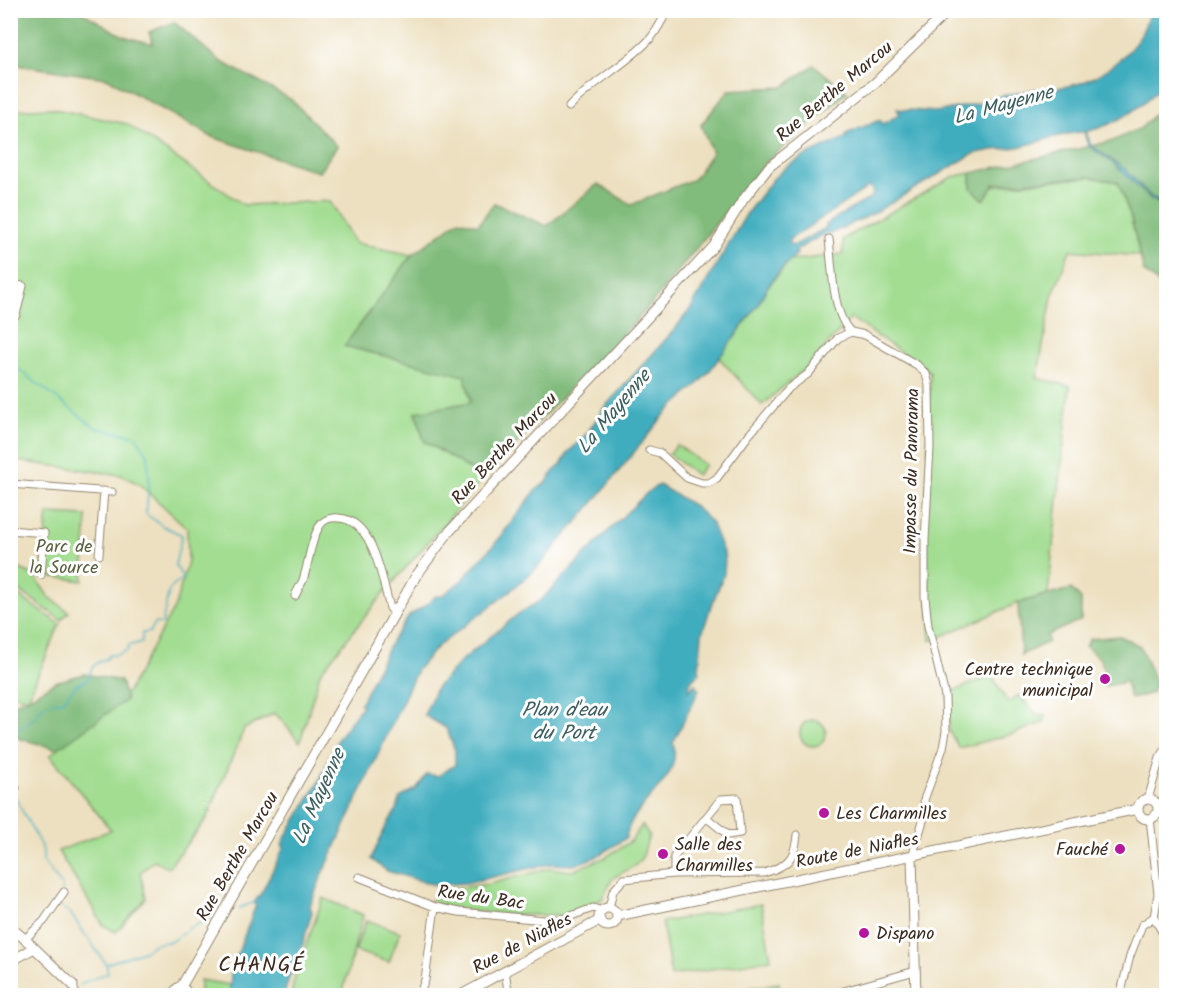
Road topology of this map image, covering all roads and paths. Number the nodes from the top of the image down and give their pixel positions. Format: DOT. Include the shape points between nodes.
graph roads {
  1 [pos="668,10"];
  2 [pos="923,10"];
  3 [pos="946,14"];
  4 [pos="569,106"];
  5 [pos="829,238"];
  6 [pos="10,284"];
  7 [pos="16,315"];
  8 [pos="851,332"];
  9 [pos="649,450"];
  10 [pos="10,484"];
  11 [pos="10,530"];
  12 [pos="99,555"];
  13 [pos="41,575"];
  14 [pos="295,596"];
  15 [pos="395,614"];
  16 [pos="1167,749"];
  17 [pos="1157,803"];
  18 [pos="1138,809"];
  19 [pos="707,818"];
  20 [pos="1150,818"];
  21 [pos="797,835"];
  22 [pos="912,856"];
  23 [pos="674,874"];
  24 [pos="359,877"];
  25 [pos="64,892"];
  26 [pos="435,907"];
  27 [pos="604,913"];
  28 [pos="617,916"];
  29 [pos="1154,917"];
  30 [pos="10,927"];
  31 [pos="25,939"];
  32 [pos="1167,939"];
  33 [pos="34,948"];
  34 [pos="10,962"];
  35 [pos="506,971"];
  36 [pos="915,971"];
  37 [pos="73,985"];
  38 [pos="181,994"];
  39 [pos="158,995"];
  40 [pos="76,996"];
  41 [pos="419,996"];
  42 [pos="459,996"];
  43 [pos="509,996"];
  44 [pos="826,996"];
  45 [pos="916,996"];
  46 [pos="1120,996"];
  1 -- 4 [label="street" via="651,38"];
  2 -- 3 [label="street"];
  3 -- 15 [label="street, Rue Berthe Marcou" via="876,82 769,167 714,246 448,533"];
  5 -- 8 [label="street" via="839,315"];
  6 -- 7 [label="street" via="23,286"];
  8 -- 9 [label="street" via="838,338 808,374 789,388 709,483 687,478 660,453"];
  8 -- 22 [label="street, Impasse du Panorama" via="865,335 917,365 926,374 929,385 925,597 942,680 946,731 924,800 926,812"];
  10 -- 12 [label="street" via="108,491"];
  11 -- 13 [label="street" via="44,533"];
  14 -- 15 [label="street" via="319,528 325,520 349,519 359,525 372,546"];
  15 -- 38 [label="street, Rue Berthe Marcou"];
  16 -- 17 [label="street" via="1160,758"];
  17 -- 18 [label="street" via="1140,803"];
  17 -- 20 [label="street" via="1156,813"];
  18 -- 20 [label="street" via="1142,817"];
  18 -- 22 [label="street, Route de Niafles"];
  19 -- 19 [label="street" via="721,799 737,798 740,833 728,835"];
  19 -- 23 [label="street" via="674,857"];
  20 -- 29 [label="street" via="1158,894"];
  21 -- 23 [label="street" via="793,855 777,869 764,873"];
  22 -- 28 [label="street, Route de Niafles"];
  22 -- 36 [label="street"];
  23 -- 27 [label="street" via="624,879 613,891"];
  24 -- 26 [label="street, Rue du Bac"];
  25 -- 31 [label="street" via="44,921"];
  26 -- 27 [label="street, Rue du Bac" via="544,920 562,919 593,908"];
  26 -- 41 [label="street" via="425,980"];
  27 -- 28 [label="street" via="614,911"];
  27 -- 28 [label="street" via="603,924 609,926"];
  27 -- 35 [label="street, Rue de Niafles"];
  29 -- 32 [label="street"];
  29 -- 46 [label="street" via="1142,925"];
  30 -- 31 [label="street"];
  31 -- 33 [label="street"];
  33 -- 34 [label="street"];
  33 -- 37 [label="street"];
  35 -- 42 [label="street, Rue de Niafles"];
  35 -- 43 [label="street"];
  36 -- 44 [label="street"];
  36 -- 45 [label="street"];
  37 -- 40 [label="street"];
  38 -- 39 [label="street"];
}
